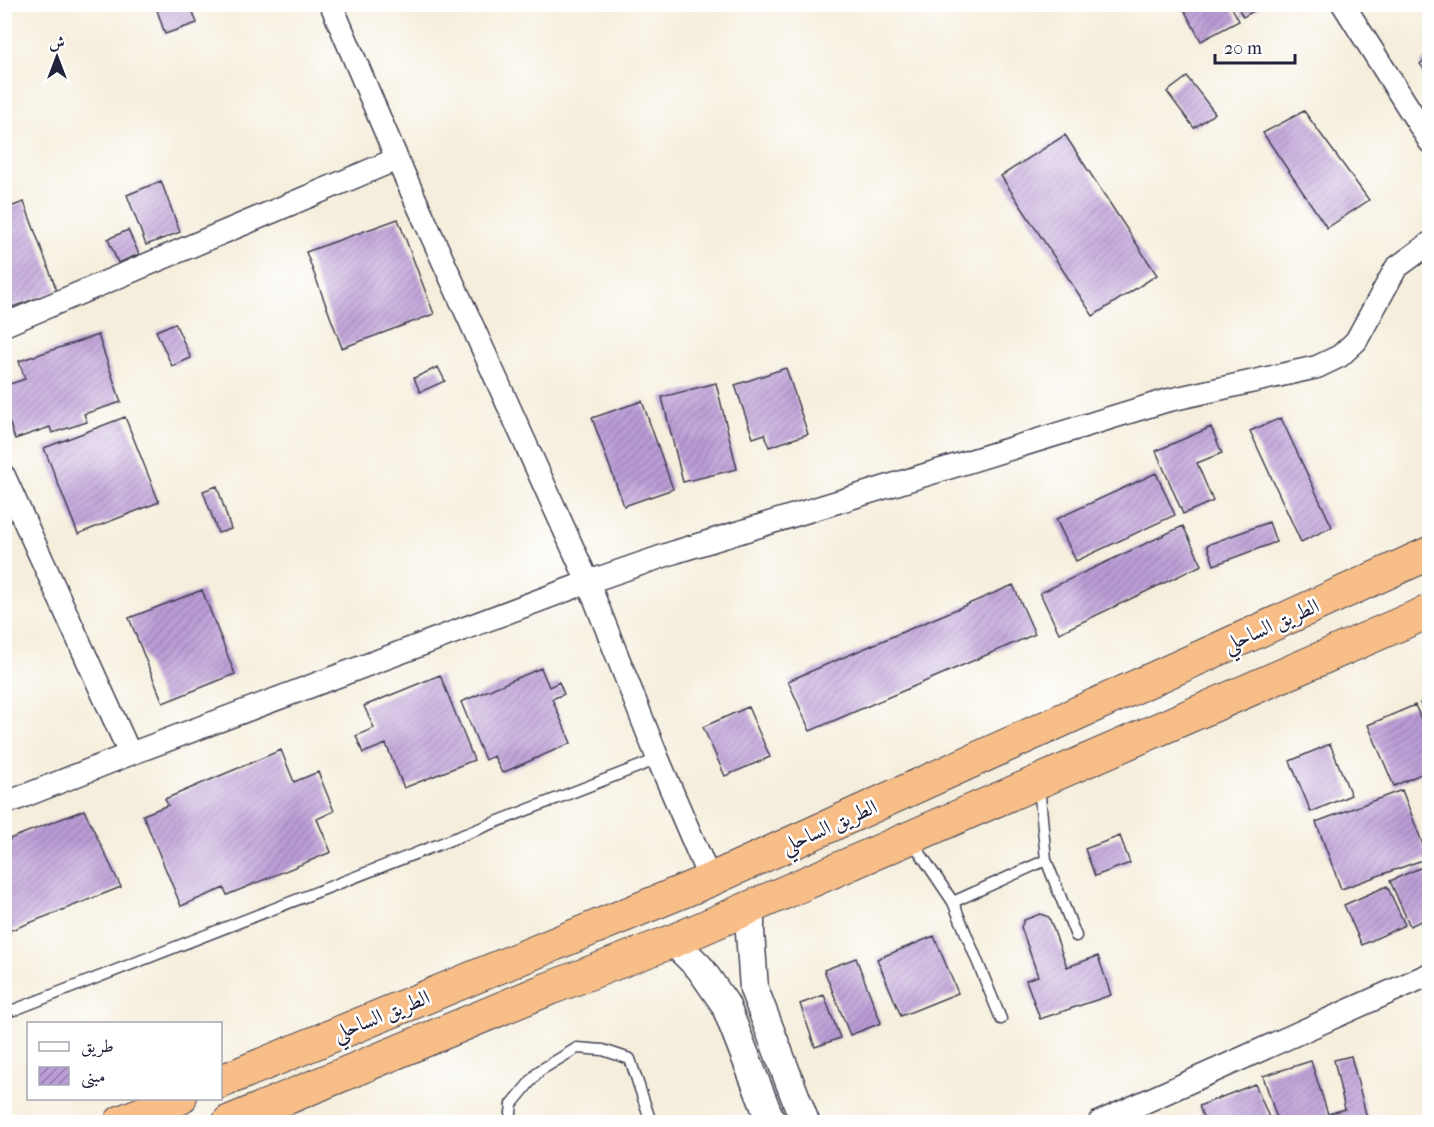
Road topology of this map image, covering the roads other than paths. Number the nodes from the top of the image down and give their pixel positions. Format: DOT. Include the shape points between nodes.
graph roads {
  1 [pos="331,4"];
  2 [pos="1343,4"];
  3 [pos="1430,142"];
  4 [pos="397,159"];
  5 [pos="1430,243"];
  6 [pos="4,326"];
  7 [pos="4,476"];
  8 [pos="1430,553"];
  9 [pos="588,582"];
  10 [pos="1430,611"];
  11 [pos="130,754"];
  12 [pos="658,759"];
  13 [pos="1039,782"];
  14 [pos="4,804"];
  15 [pos="910,838"];
  16 [pos="1046,860"];
  17 [pos="710,880"];
  18 [pos="953,902"];
  19 [pos="750,908"];
  20 [pos="1076,936"];
  21 [pos="673,941"];
  22 [pos="1430,974"];
  23 [pos="754,989"];
  24 [pos="725,1004"];
  25 [pos="14,1010"];
  26 [pos="1001,1020"];
  27 [pos="222,1081"];
  28 [pos="175,1100"];
  29 [pos="246,1119"];
  30 [pos="121,1122"];
  31 [pos="510,1122"];
  32 [pos="651,1122"];
  33 [pos="771,1122"];
  34 [pos="805,1122"];
  35 [pos="1100,1122"];
  1 -- 4 [label="street"];
  2 -- 3 [label="street"];
  4 -- 6 [label="street"];
  4 -- 9 [label="street"];
  5 -- 9 [label="street" via="1396,268 1356,340 1340,356 1317,367 1165,401"];
  7 -- 11 [label="street"];
  8 -- 17 [label="highway, الطريق الساحلي"];
  9 -- 11 [label="street"];
  9 -- 12 [label="street"];
  10 -- 13 [label="highway, الطريق الساحلي"];
  11 -- 14 [label="street"];
  12 -- 17 [label="street"];
  12 -- 25 [label="lane"];
  13 -- 15 [label="highway, الطريق الساحلي"];
  13 -- 16 [label="lane"];
  15 -- 18 [label="lane"];
  15 -- 19 [label="highway, الطريق الساحلي"];
  16 -- 18 [label="lane"];
  16 -- 20 [label="lane"];
  17 -- 27 [label="highway, الطريق الساحلي"];
  18 -- 26 [label="lane"];
  19 -- 21 [label="highway, الطريق الساحلي"];
  19 -- 23 [label="street"];
  21 -- 24 [label="street" via="700,968"];
  21 -- 29 [label="highway, الطريق الساحلي" via="548,989"];
  22 -- 35 [label="street"];
  23 -- 24 [label="street"];
  23 -- 34 [label="street"];
  24 -- 33 [label="street"];
  28 -- 30 [label="highway"];
  31 -- 32 [label="lane" via="512,1104 539,1071 577,1048 603,1050 630,1059"];
}
